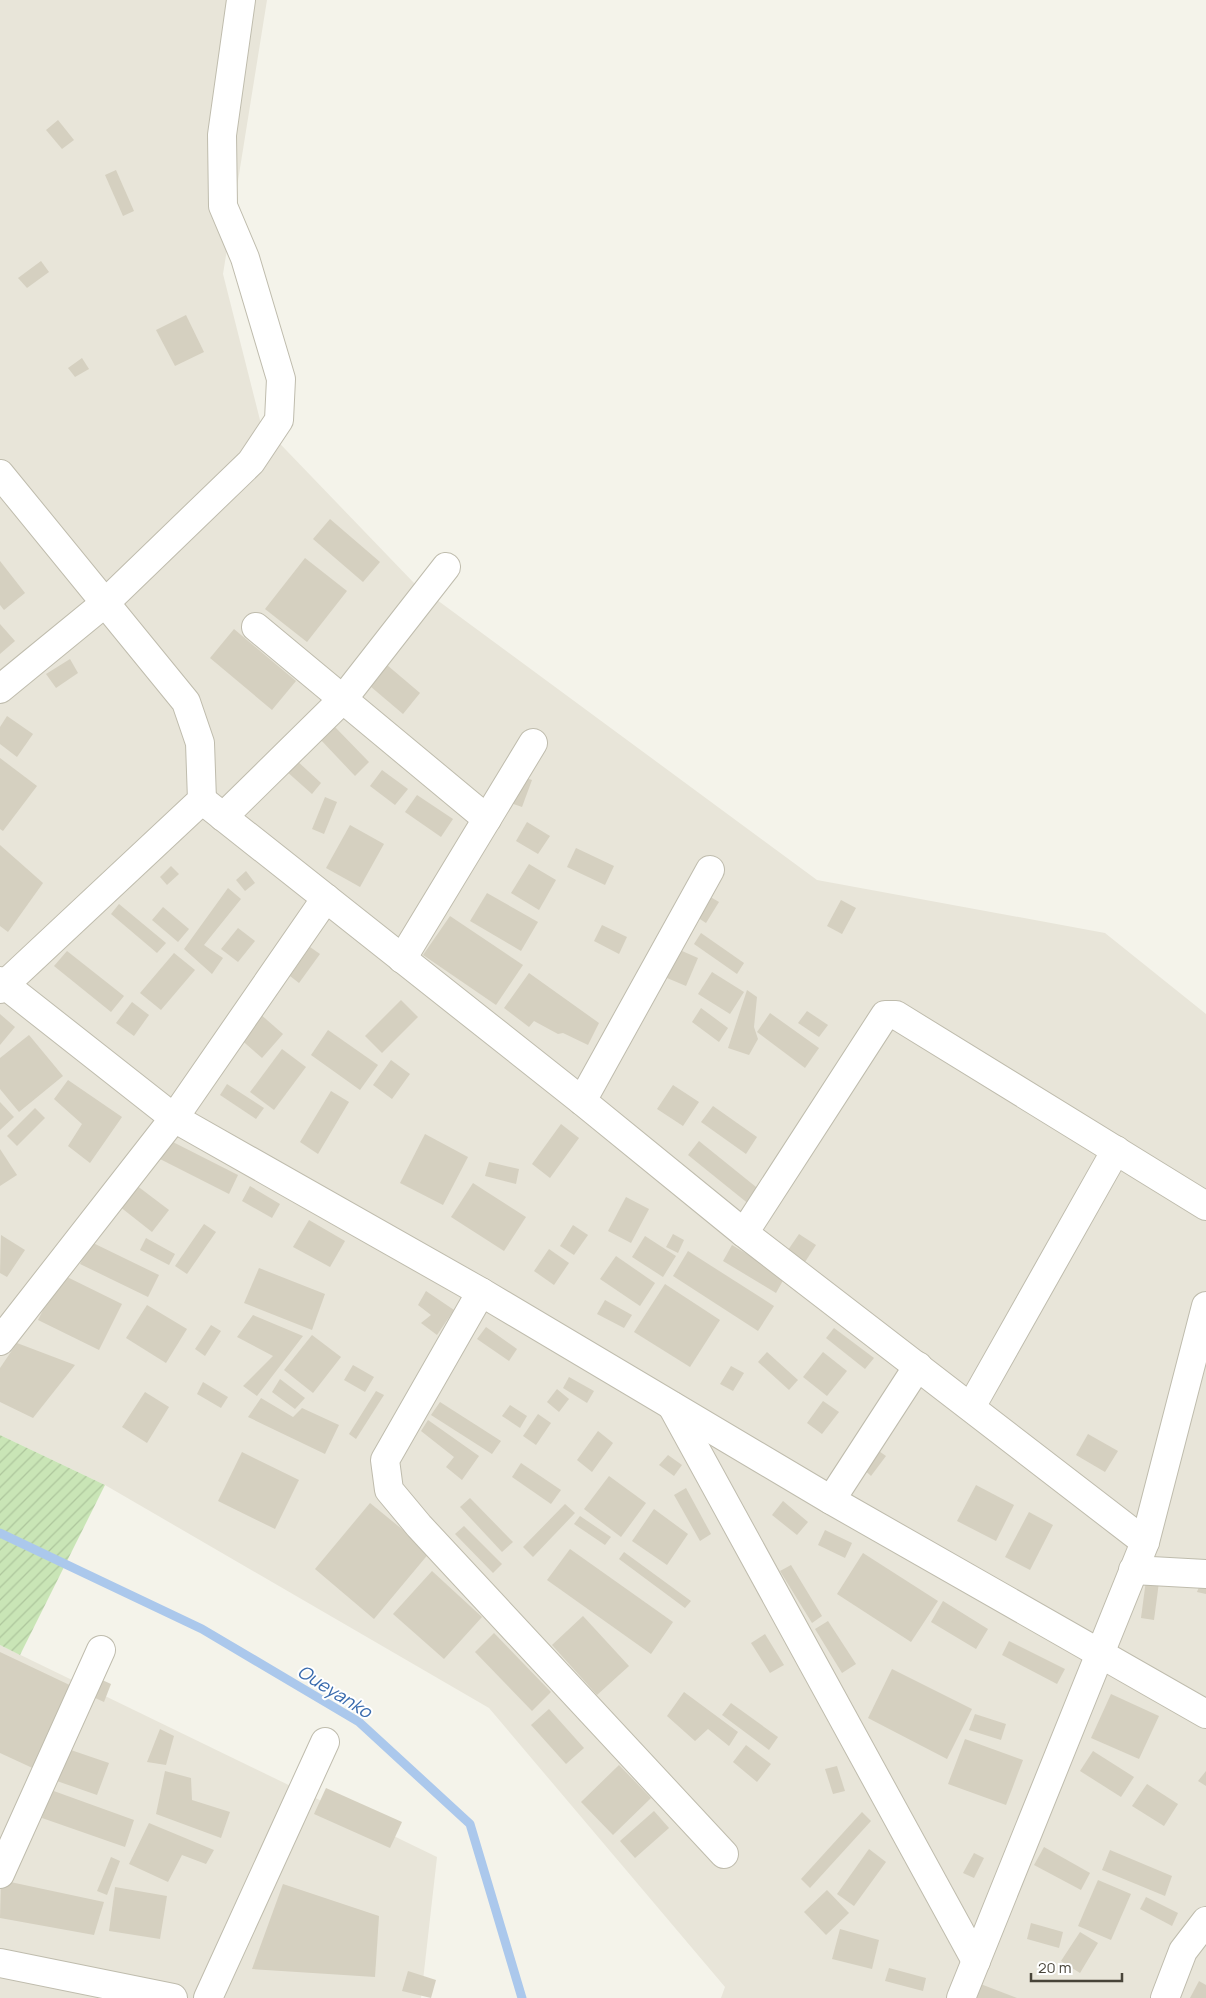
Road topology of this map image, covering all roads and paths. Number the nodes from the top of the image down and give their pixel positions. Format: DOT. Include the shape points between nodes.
graph roads {
  1 [pos="240,0"];
  2 [pos="0,474"];
  3 [pos="446,567"];
  4 [pos="105,603"];
  5 [pos="256,627"];
  6 [pos="0,689"];
  7 [pos="343,699"];
  8 [pos="533,743"];
  9 [pos="202,800"];
  10 [pos="223,817"];
  11 [pos="487,819"];
  12 [pos="710,870"];
  13 [pos="326,898"];
  14 [pos="402,959"];
  15 [pos="2,985"];
  16 [pos="582,1101"];
  17 [pos="174,1118"];
  18 [pos="1116,1150"];
  19 [pos="1206,1206"];
  20 [pos="744,1234"];
  21 [pos="481,1292"];
  22 [pos="1206,1306"];
  23 [pos="0,1341"];
  24 [pos="918,1366"];
  25 [pos="671,1405"];
  26 [pos="971,1407"];
  27 [pos="831,1500"];
  28 [pos="1145,1542"];
  29 [pos="1134,1570"];
  30 [pos="1206,1574"];
  31 [pos="101,1650"];
  32 [pos="1100,1653"];
  33 [pos="1206,1714"];
  34 [pos="325,1742"];
  35 [pos="724,1854"];
  36 [pos="0,1874"];
  37 [pos="1206,1921"];
  38 [pos="976,1961"];
  39 [pos="0,1963"];
  40 [pos="173,1998"];
  41 [pos="208,1998"];
  42 [pos="961,1998"];
  43 [pos="1165,1998"];
  1 -- 4 [label="street" via="222,135 223,206 246,258 281,379 279,420 251,462"];
  2 -- 4 [label="street"];
  3 -- 7 [label="street"];
  4 -- 6 [label="street"];
  4 -- 9 [label="street" via="186,702 200,743"];
  5 -- 7 [label="street"];
  7 -- 10 [label="street"];
  7 -- 11 [label="street"];
  8 -- 11 [label="street"];
  9 -- 10 [label="street"];
  9 -- 15 [label="street"];
  10 -- 13 [label="street"];
  11 -- 14 [label="street"];
  12 -- 16 [label="street"];
  13 -- 14 [label="street"];
  13 -- 17 [label="street"];
  14 -- 16 [label="street"];
  15 -- 17 [label="street"];
  16 -- 20 [label="street"];
  17 -- 21 [label="street"];
  17 -- 23 [label="street"];
  18 -- 19 [label="street"];
  18 -- 20 [label="street" via="896,1015 885,1015"];
  18 -- 26 [label="street"];
  20 -- 24 [label="street"];
  21 -- 25 [label="street"];
  21 -- 35 [label="street" via="385,1460 389,1490"];
  22 -- 28 [label="street"];
  24 -- 26 [label="street"];
  24 -- 27 [label="street"];
  25 -- 27 [label="street"];
  25 -- 38 [label="street"];
  26 -- 28 [label="street"];
  27 -- 32 [label="street"];
  28 -- 29 [label="street"];
  29 -- 30 [label="street"];
  29 -- 32 [label="street"];
  31 -- 36 [label="street"];
  32 -- 33 [label="street"];
  32 -- 38 [label="street"];
  34 -- 41 [label="street"];
  37 -- 43 [label="street" via="1183,1951"];
  38 -- 42 [label="street"];
  39 -- 40 [label="street"];
}
